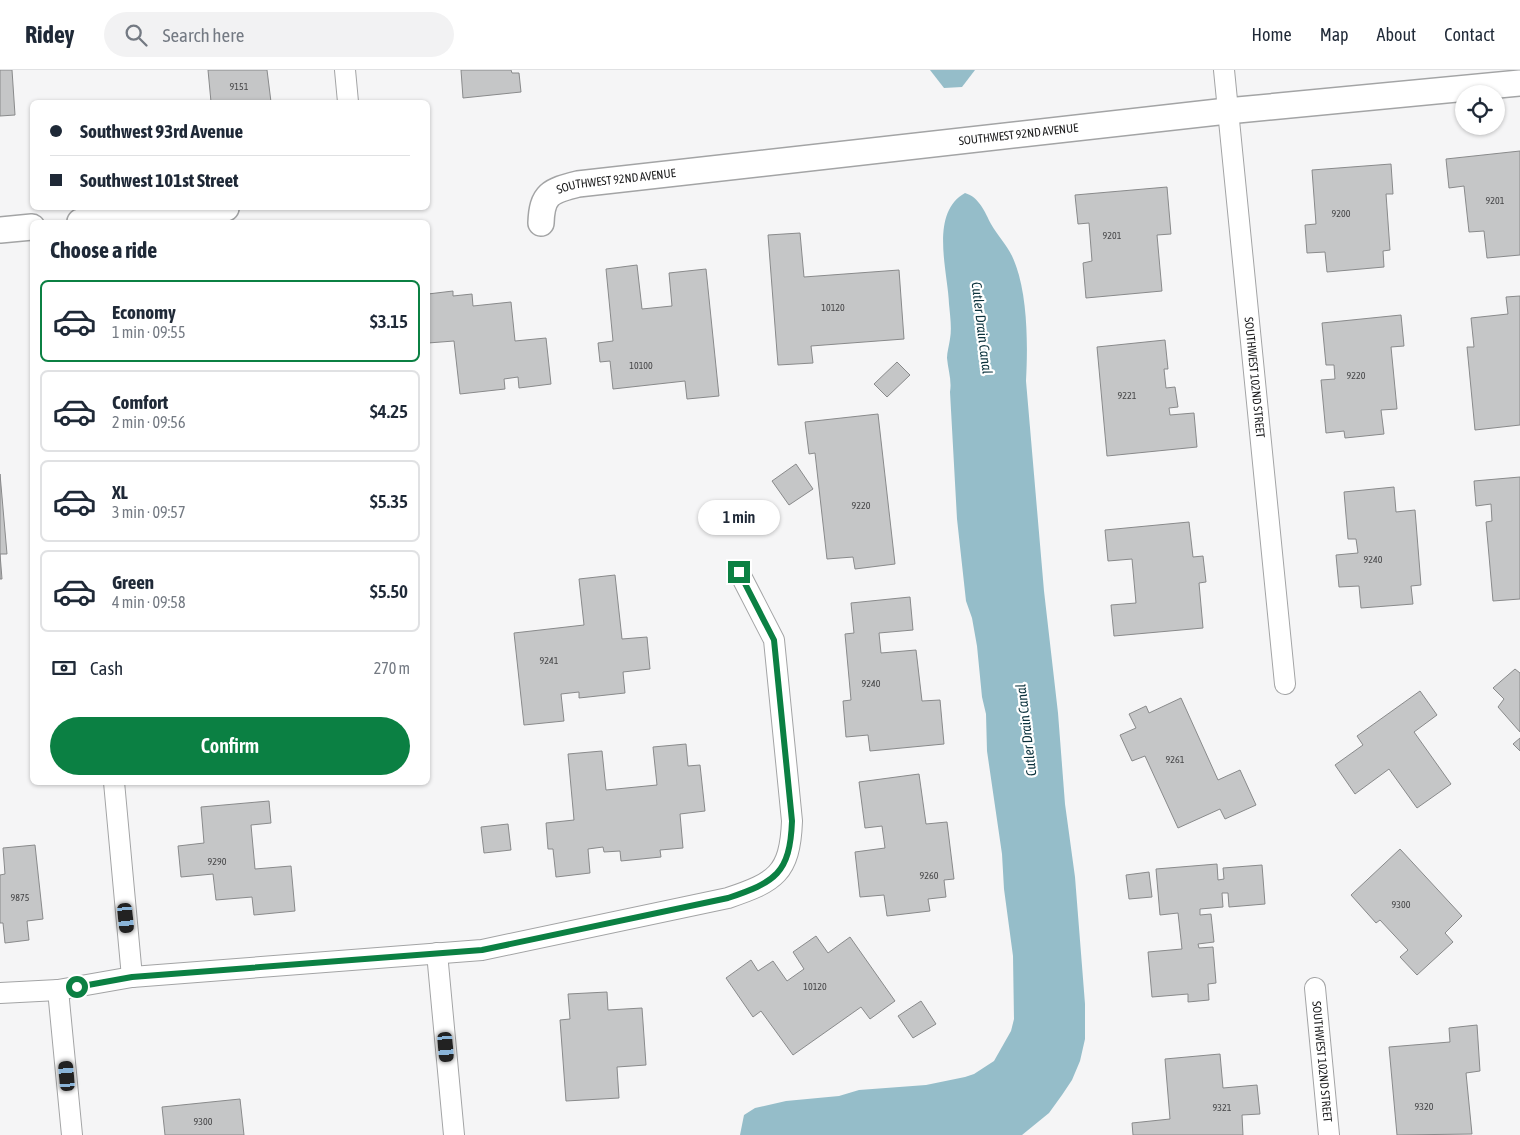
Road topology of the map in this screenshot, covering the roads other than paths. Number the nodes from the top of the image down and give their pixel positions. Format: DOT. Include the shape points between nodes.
graph roads {
  1 [pos="345,70"];
  2 [pos="1224,70"];
  3 [pos="1520,82"];
  4 [pos="348,100"];
  5 [pos="1227,111"];
  6 [pos="205,210"];
  7 [pos="101,220"];
  8 [pos="541,223"];
  9 [pos="30,227"];
  10 [pos="0,230"];
  11 [pos="739,572"];
  12 [pos="1285,684"];
  13 [pos="114,785"];
  14 [pos="437,953"];
  15 [pos="132,977"];
  16 [pos="1315,988"];
  17 [pos="58,990"];
  18 [pos="0,993"];
  19 [pos="72,1135"];
  20 [pos="454,1135"];
  21 [pos="1329,1135"];
  1 -- 4 [label="street"];
  2 -- 5 [label="street, SOUTHWEST 102ND STREET"];
  3 -- 5 [label="street, SOUTHWEST 92ND AVENUE"];
  5 -- 8 [label="street, SOUTHWEST 92ND AVENUE" via="578,184 564,187 544,200"];
  5 -- 12 [label="street, SOUTHWEST 102ND STREET"];
  6 -- 7 [label="street"];
  9 -- 10 [label="street"];
  11 -- 14 [label="street" via="774,640 792,828 787,860 780,870 757,887 728,898 482,950"];
  13 -- 15 [label="street"];
  14 -- 15 [label="street"];
  14 -- 20 [label="street"];
  15 -- 17 [label="street"];
  16 -- 21 [label="street, SOUTHWEST 102ND STREET"];
  17 -- 18 [label="street"];
  17 -- 19 [label="street"];
}
